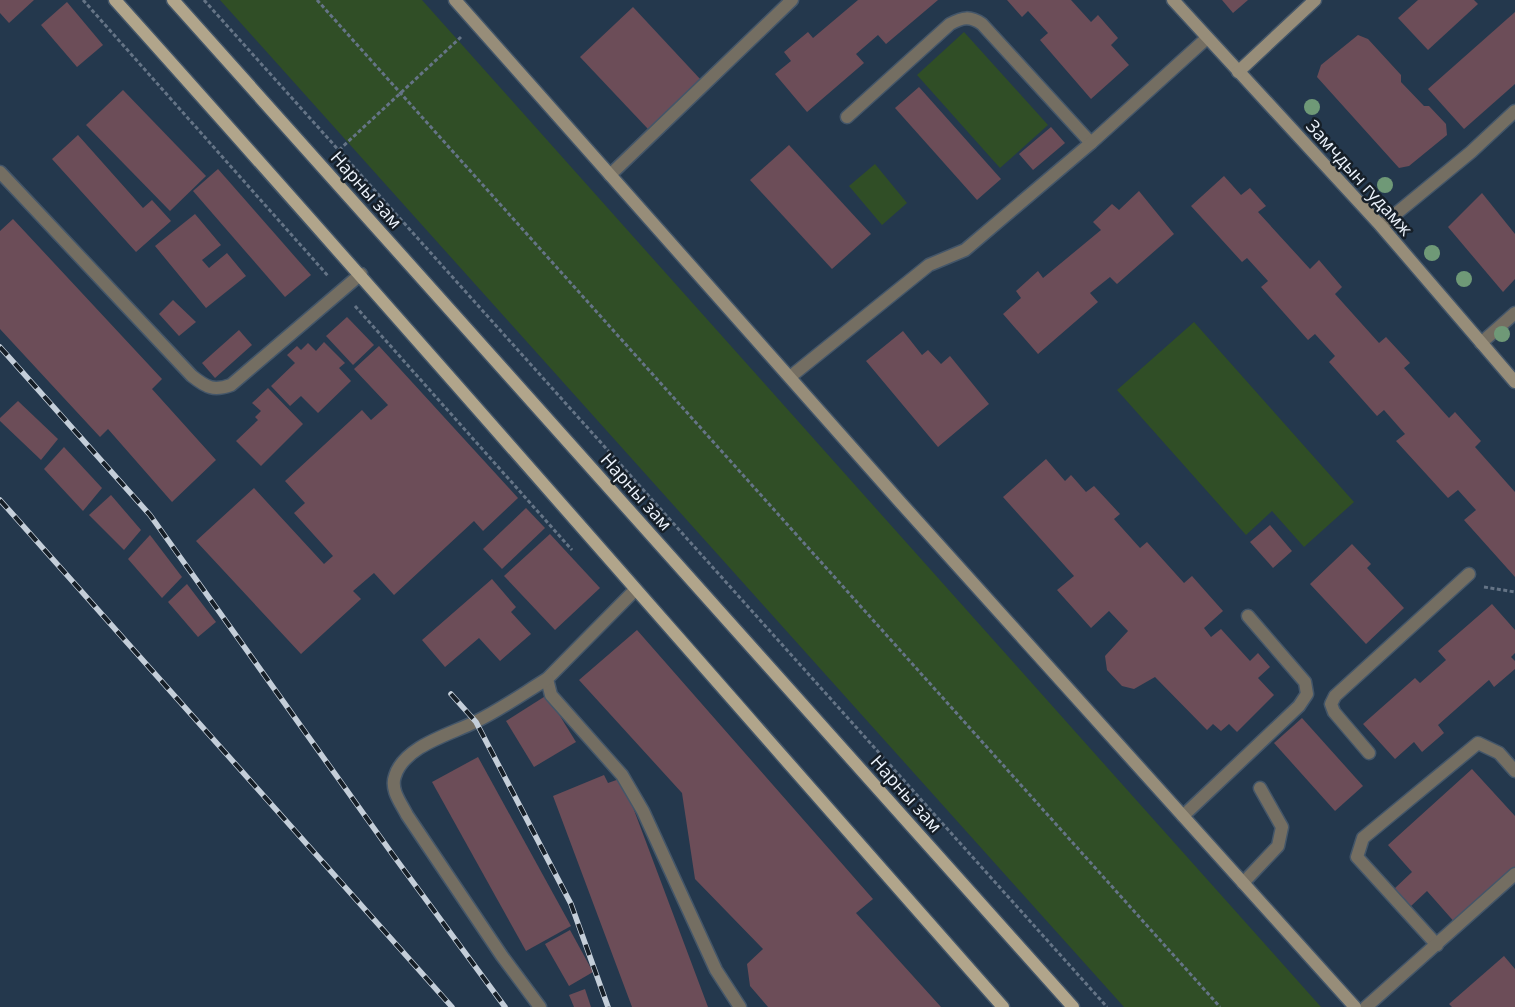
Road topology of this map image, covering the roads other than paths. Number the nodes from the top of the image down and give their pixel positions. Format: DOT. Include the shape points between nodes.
graph roads {
  1 [pos="115,0"];
  2 [pos="173,0"];
  3 [pos="455,0"];
  4 [pos="792,0"];
  5 [pos="1172,0"];
  6 [pos="1315,0"];
  7 [pos="1207,38"];
  8 [pos="1238,72"];
  9 [pos="1515,111"];
  10 [pos="847,116"];
  11 [pos="1091,143"];
  12 [pos="0,172"];
  13 [pos="610,175"];
  14 [pos="1381,226"];
  15 [pos="361,274"];
  16 [pos="1515,313"];
  17 [pos="1481,342"];
  18 [pos="790,377"];
  19 [pos="1515,382"];
  20 [pos="1469,574"];
  21 [pos="635,590"];
  22 [pos="1248,616"];
  23 [pos="547,679"];
  24 [pos="1369,752"];
  25 [pos="1515,770"];
  26 [pos="1260,788"];
  27 [pos="1182,816"];
  28 [pos="1515,874"];
  29 [pos="1243,883"];
  30 [pos="1437,945"];
  31 [pos="540,1007"];
  32 [pos="740,1007"];
  33 [pos="1003,1007"];
  34 [pos="1074,1007"];
  35 [pos="1355,1007"];
  36 [pos="1366,1007"];
  1 -- 15 [label="main road"];
  2 -- 34 [label="main road, Нарны зам"];
  3 -- 13 [label="street"];
  4 -- 13 [label="lane"];
  5 -- 7 [label="street, Замчдын гудамж"];
  6 -- 8 [label="street"];
  7 -- 8 [label="street, Замчдын гудамж"];
  7 -- 11 [label="lane"];
  8 -- 14 [label="street, Замчдын гудамж"];
  9 -- 14 [label="lane"];
  10 -- 11 [label="lane" via="950,24 961,18 973,18"];
  11 -- 18 [label="lane" via="964,250 930,265"];
  12 -- 15 [label="lane" via="206,387 217,390 231,385"];
  13 -- 18 [label="street"];
  14 -- 17 [label="street, Замчдын гудамж"];
  15 -- 21 [label="main road"];
  16 -- 17 [label="lane"];
  17 -- 19 [label="street, Замчдын гудамж"];
  18 -- 27 [label="street"];
  20 -- 24 [label="lane" via="1335,696 1331,704 1334,712"];
  21 -- 23 [label="lane"];
  21 -- 33 [label="main road"];
  22 -- 27 [label="lane" via="1305,682 1307,694 1299,706"];
  23 -- 31 [label="lane" via="476,722 416,750 395,776 394,791 502,956"];
  23 -- 32 [label="lane" via="551,695 622,775 643,811 716,970"];
  25 -- 30 [label="lane" via="1499,753 1478,744 1363,838 1358,857"];
  26 -- 29 [label="lane" via="1282,828 1278,846"];
  27 -- 29 [label="street"];
  28 -- 30 [label="lane"];
  29 -- 35 [label="street"];
  30 -- 36 [label="lane"];
}
